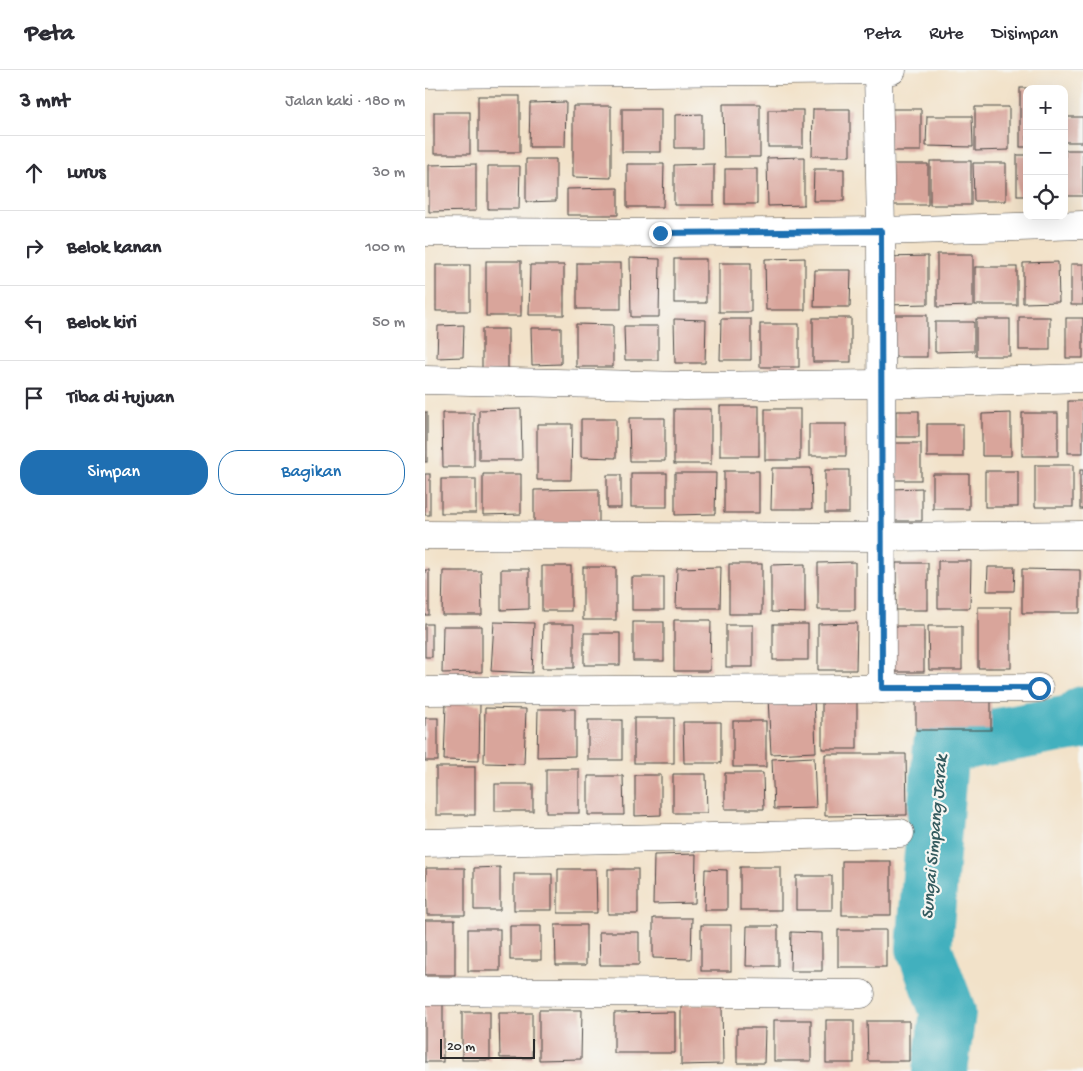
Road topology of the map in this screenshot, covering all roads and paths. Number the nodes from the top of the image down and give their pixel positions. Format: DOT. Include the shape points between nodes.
graph roads {
  1 [pos="878,70"];
  2 [pos="892,70"];
  3 [pos="425,74"];
  4 [pos="1083,225"];
  5 [pos="881,231"];
  6 [pos="425,232"];
  7 [pos="1083,378"];
  8 [pos="425,380"];
  9 [pos="881,384"];
  10 [pos="425,535"];
  11 [pos="1083,535"];
  12 [pos="883,537"];
  13 [pos="882,688"];
  14 [pos="1039,688"];
  15 [pos="425,691"];
  16 [pos="900,833"];
  17 [pos="425,843"];
  18 [pos="425,991"];
  19 [pos="861,994"];
  1 -- 2 [label="street"];
  1 -- 3 [label="street"];
  1 -- 5 [label="street"];
  4 -- 5 [label="street"];
  5 -- 6 [label="street"];
  5 -- 9 [label="street"];
  7 -- 9 [label="street"];
  8 -- 9 [label="street" via="685,386"];
  9 -- 12 [label="street"];
  10 -- 12 [label="street"];
  11 -- 12 [label="street"];
  12 -- 13 [label="street"];
  13 -- 14 [label="street"];
  13 -- 15 [label="street"];
  16 -- 17 [label="street"];
  18 -- 19 [label="street"];
}
